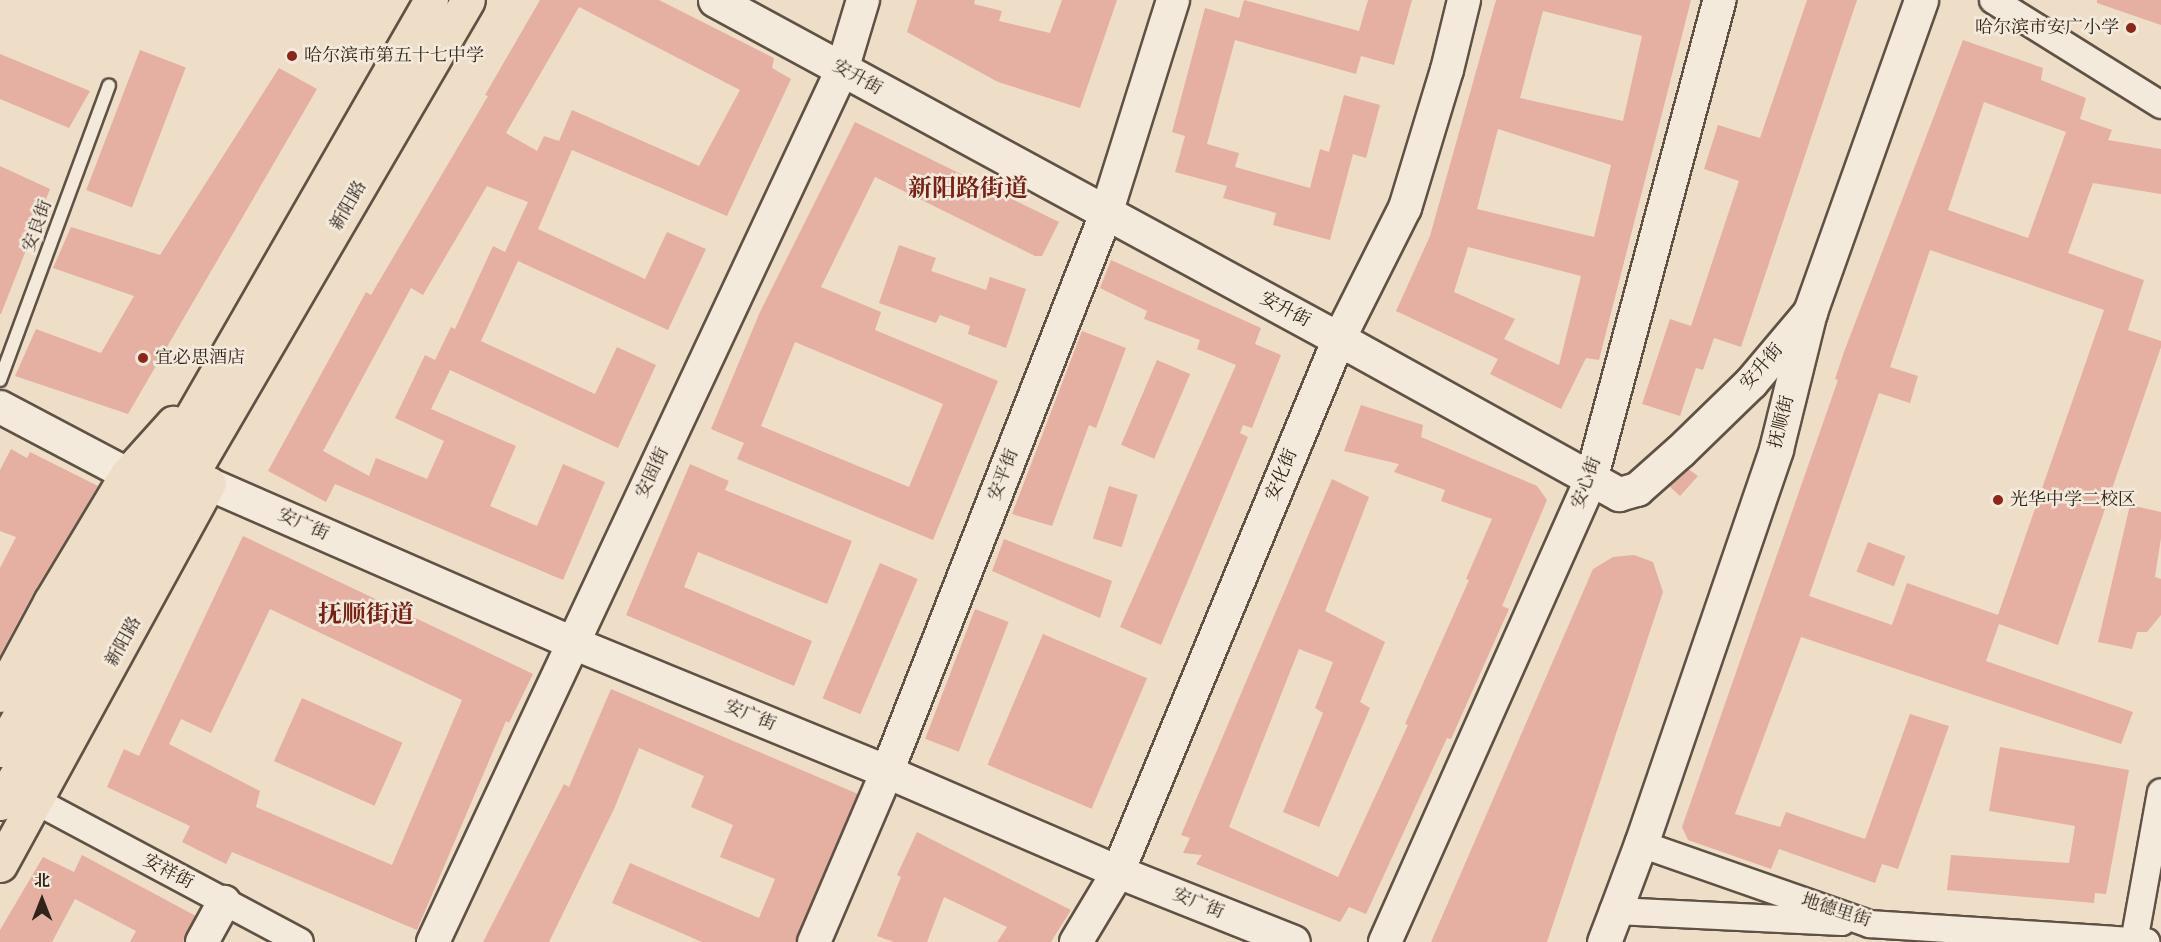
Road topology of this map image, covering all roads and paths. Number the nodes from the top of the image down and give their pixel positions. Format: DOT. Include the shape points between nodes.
graph roads {
  1 [pos="431,0"];
  2 [pos="468,0"];
  3 [pos="715,0"];
  4 [pos="863,0"];
  5 [pos="1173,0"];
  6 [pos="1464,0"];
  7 [pos="1720,0"];
  8 [pos="1922,0"];
  9 [pos="1992,0"];
  10 [pos="842,70"];
  11 [pos="109,85"];
  12 [pos="2161,105"];
  13 [pos="1106,214"];
  14 [pos="1810,312"];
  15 [pos="1339,339"];
  16 [pos="0,380"];
  17 [pos="217,402"];
  18 [pos="0,407"];
  19 [pos="127,474"];
  20 [pos="1591,480"];
  21 [pos="209,484"];
  22 [pos="153,511"];
  23 [pos="573,643"];
  24 [pos="0,695"];
  25 [pos="0,750"];
  26 [pos="886,772"];
  27 [pos="2161,792"];
  28 [pos="36,801"];
  29 [pos="0,803"];
  30 [pos="1641,844"];
  31 [pos="0,865"];
  32 [pos="1118,872"];
  33 [pos="224,902"];
  34 [pos="1869,924"];
  35 [pos="1613,926"];
  36 [pos="202,942"];
  37 [pos="300,942"];
  38 [pos="433,942"];
  39 [pos="814,942"];
  40 [pos="1076,942"];
  41 [pos="1294,942"];
  42 [pos="1385,942"];
  43 [pos="1604,942"];
  44 [pos="2134,942"];
  45 [pos="2146,942"];
  1 -- 17 [label="highway, 新阳路"];
  2 -- 17 [label="highway, 新阳路"];
  3 -- 10 [label="main road, 安升街"];
  4 -- 10 [label="street, 安固街"];
  5 -- 13 [label="street, 安平街"];
  6 -- 15 [label="street, 安化街" via="1405,208"];
  7 -- 20 [label="street, 安心街"];
  8 -- 14 [label="main road, 抚顺街"];
  9 -- 12 [label="street"];
  10 -- 13 [label="main road, 安升街"];
  10 -- 23 [label="street, 安固街"];
  11 -- 16 [label="lane, 安良街"];
  13 -- 15 [label="main road, 安升街"];
  13 -- 26 [label="street, 安平街"];
  14 -- 20 [label="main road, 安升街" via="1751,382 1637,489 1619,494"];
  14 -- 30 [label="main road, 抚顺街" via="1776,449"];
  15 -- 20 [label="main road, 安升街"];
  15 -- 32 [label="street, 安化街"];
  17 -- 19 [label="highway, 新阳路" via="164,431"];
  17 -- 21 [label="highway, 新阳路"];
  17 -- 22 [label="highway, 新阳路"];
  18 -- 19 [label="street"];
  19 -- 24 [label="highway, 新阳路"];
  20 -- 42 [label="street, 安心街"];
  21 -- 23 [label="street, 安广街"];
  21 -- 28 [label="highway, 新阳路"];
  22 -- 25 [label="highway, 新阳路"];
  22 -- 29 [label="highway, 新阳路"];
  23 -- 26 [label="street, 安广街"];
  23 -- 38 [label="street, 安固街"];
  26 -- 32 [label="street, 安广街"];
  26 -- 39 [label="street, 安平街"];
  27 -- 44 [label="street"];
  28 -- 31 [label="highway, 新阳路"];
  28 -- 33 [label="street, 安祥街"];
  30 -- 34 [label="street, 地德里街"];
  30 -- 35 [label="street"];
  32 -- 40 [label="street, 安化街"];
  32 -- 41 [label="street, 安广街"];
  33 -- 36 [label="street"];
  33 -- 37 [label="street, 安祥街"];
  34 -- 35 [label="street"];
  34 -- 44 [label="street, 地德里街"];
  35 -- 43 [label="main road"];
  44 -- 45 [label="street, 地德里街"];
}
